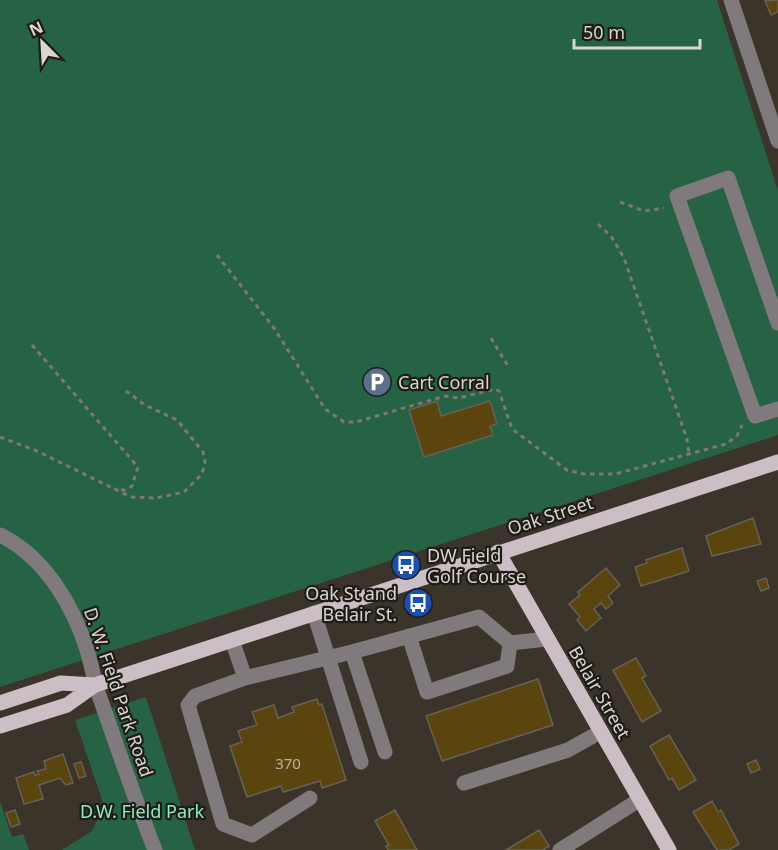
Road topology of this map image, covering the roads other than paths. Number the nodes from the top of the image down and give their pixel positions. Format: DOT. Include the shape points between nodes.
graph roads {
  1 [pos="731,0"];
  2 [pos="778,141"];
  3 [pos="778,323"];
  4 [pos="778,409"];
  5 [pos="778,462"];
  6 [pos="0,535"];
  7 [pos="498,552"];
  8 [pos="314,613"];
  9 [pos="409,636"];
  10 [pos="547,639"];
  11 [pos="232,640"];
  12 [pos="510,643"];
  13 [pos="352,652"];
  14 [pos="328,657"];
  15 [pos="246,678"];
  16 [pos="95,685"];
  17 [pos="0,702"];
  18 [pos="0,726"];
  19 [pos="600,732"];
  20 [pos="385,752"];
  21 [pos="361,762"];
  22 [pos="464,783"];
  23 [pos="310,798"];
  24 [pos="639,800"];
  25 [pos="155,850"];
  26 [pos="560,850"];
  27 [pos="669,850"];
  1 -- 2 [label="street"];
  3 -- 4 [label="street" via="728,178 677,196 755,417"];
  5 -- 7 [label="main road, Oak Street"];
  6 -- 16 [label="street, D. W. Field Park Road" via="28,555 57,588 79,629"];
  7 -- 8 [label="main road, Oak Street"];
  7 -- 10 [label="main road, Belair Street"];
  8 -- 11 [label="main road, Oak Street"];
  8 -- 14 [label="street"];
  9 -- 12 [label="street" via="479,617"];
  9 -- 12 [label="street" via="427,692 507,666"];
  9 -- 13 [label="street"];
  10 -- 12 [label="street"];
  10 -- 19 [label="main road, Belair Street"];
  11 -- 15 [label="street"];
  11 -- 16 [label="main road, Oak Street"];
  13 -- 14 [label="street"];
  13 -- 20 [label="street"];
  14 -- 15 [label="street"];
  14 -- 21 [label="street"];
  15 -- 23 [label="street" via="195,696 188,705 224,824 252,835"];
  16 -- 17 [label="main road, Oak Street" via="61,683"];
  16 -- 18 [label="main road, Oak Street" via="67,705"];
  16 -- 25 [label="street, D. W. Field Park Road"];
  19 -- 22 [label="street" via="568,750"];
  19 -- 24 [label="main road, Belair Street"];
  24 -- 26 [label="street"];
  24 -- 27 [label="main road, Belair Street"];
}
